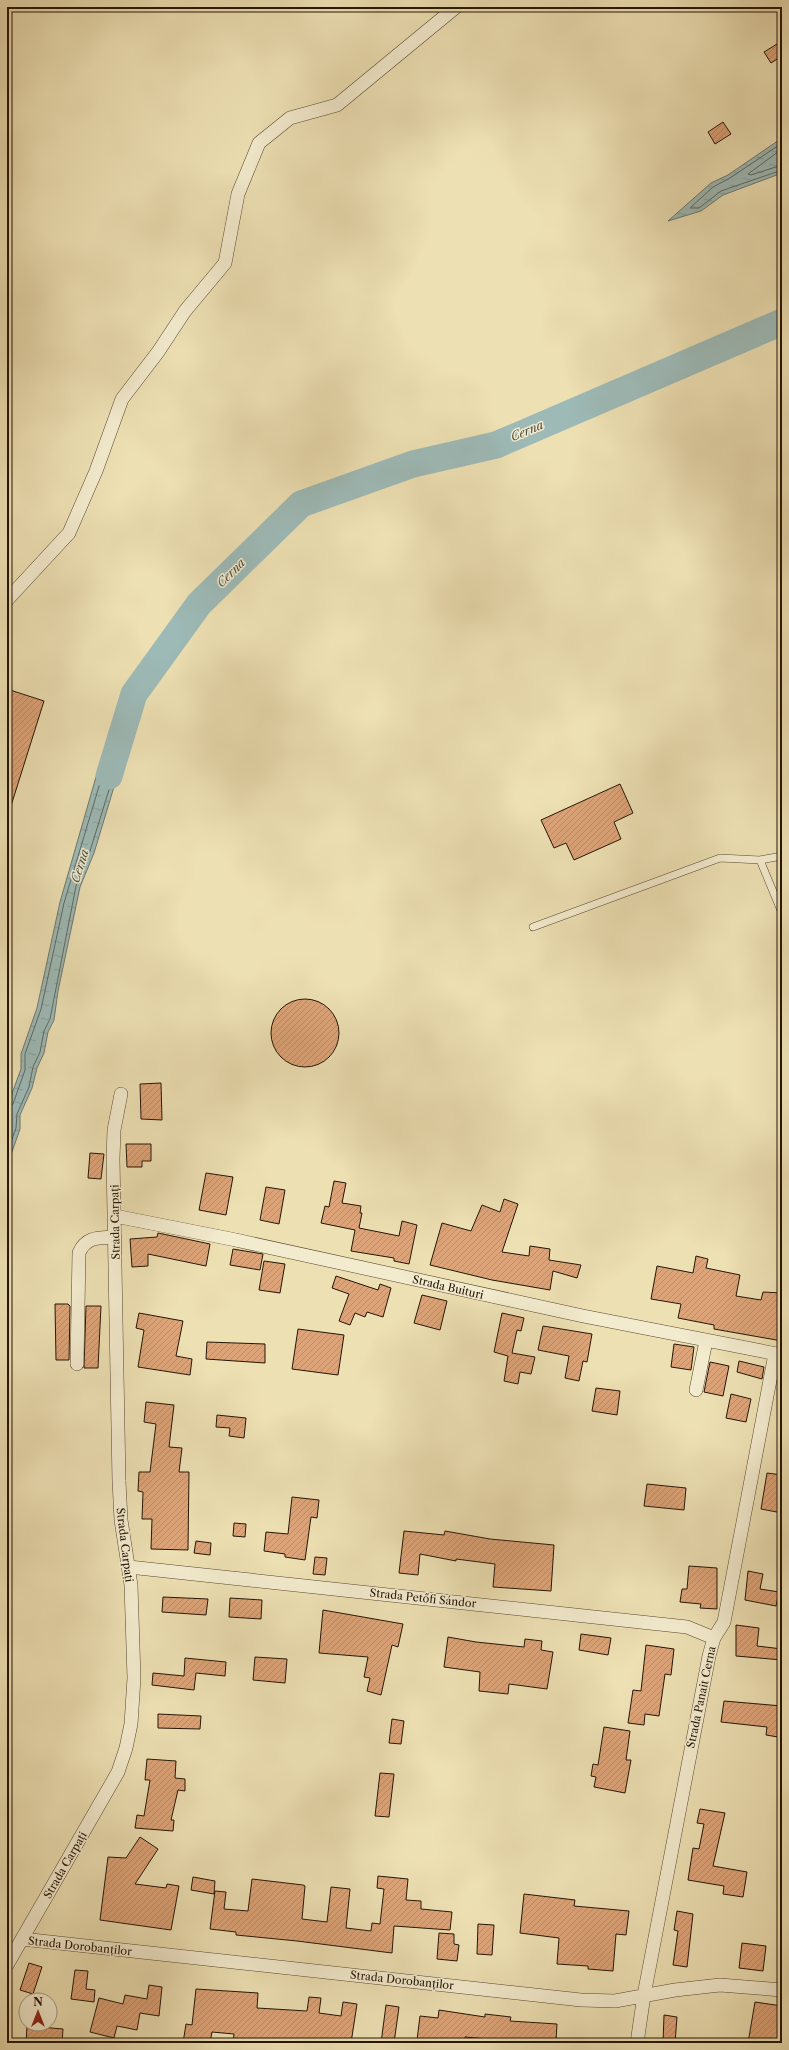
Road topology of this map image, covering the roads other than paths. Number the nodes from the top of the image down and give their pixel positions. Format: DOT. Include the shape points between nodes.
graph roads {
  1 [pos="456,7"];
  2 [pos="7,600"];
  3 [pos="782,856"];
  4 [pos="760,860"];
  5 [pos="782,913"];
  6 [pos="533,927"];
  7 [pos="121,1094"];
  8 [pos="115,1216"];
  9 [pos="116,1237"];
  10 [pos="706,1341"];
  11 [pos="779,1354"];
  12 [pos="77,1364"];
  13 [pos="696,1390"];
  14 [pos="129,1567"];
  15 [pos="714,1638"];
  16 [pos="22,1939"];
  17 [pos="7,1965"];
  18 [pos="782,1990"];
  19 [pos="644,1995"];
  20 [pos="637,2043"];
  1 -- 2 [label="street" via="337,106 290,118 259,143 238,194 225,263 184,311 158,352 122,399 96,471 69,533"];
  3 -- 4 [label="lane"];
  4 -- 5 [label="lane"];
  4 -- 6 [label="lane" via="720,858"];
  7 -- 8 [label="street, Strada Carpați" via="114,1130"];
  8 -- 9 [label="street, Strada Carpați"];
  8 -- 10 [label="street, Strada Buituri"];
  9 -- 12 [label="street" via="94,1238 87,1241 79,1253"];
  9 -- 14 [label="street, Strada Carpați" via="119,1481 121,1520"];
  10 -- 11 [label="street, Strada Buituri"];
  10 -- 13 [label="street"];
  11 -- 15 [label="street, Strada Panait Cerna" via="724,1622"];
  14 -- 15 [label="street, Strada Petőfi Sándor" via="687,1627"];
  14 -- 16 [label="street, Strada Carpați" via="134,1678 126,1748 118,1772"];
  15 -- 19 [label="street, Strada Panait Cerna"];
  16 -- 17 [label="street, Strada Carpați"];
  16 -- 19 [label="street, Strada Dorobanților" via="581,2000 615,2001"];
  18 -- 19 [label="street, Strada Dorobanților" via="720,1985"];
  19 -- 20 [label="street, Strada Panait Cerna"];
}
